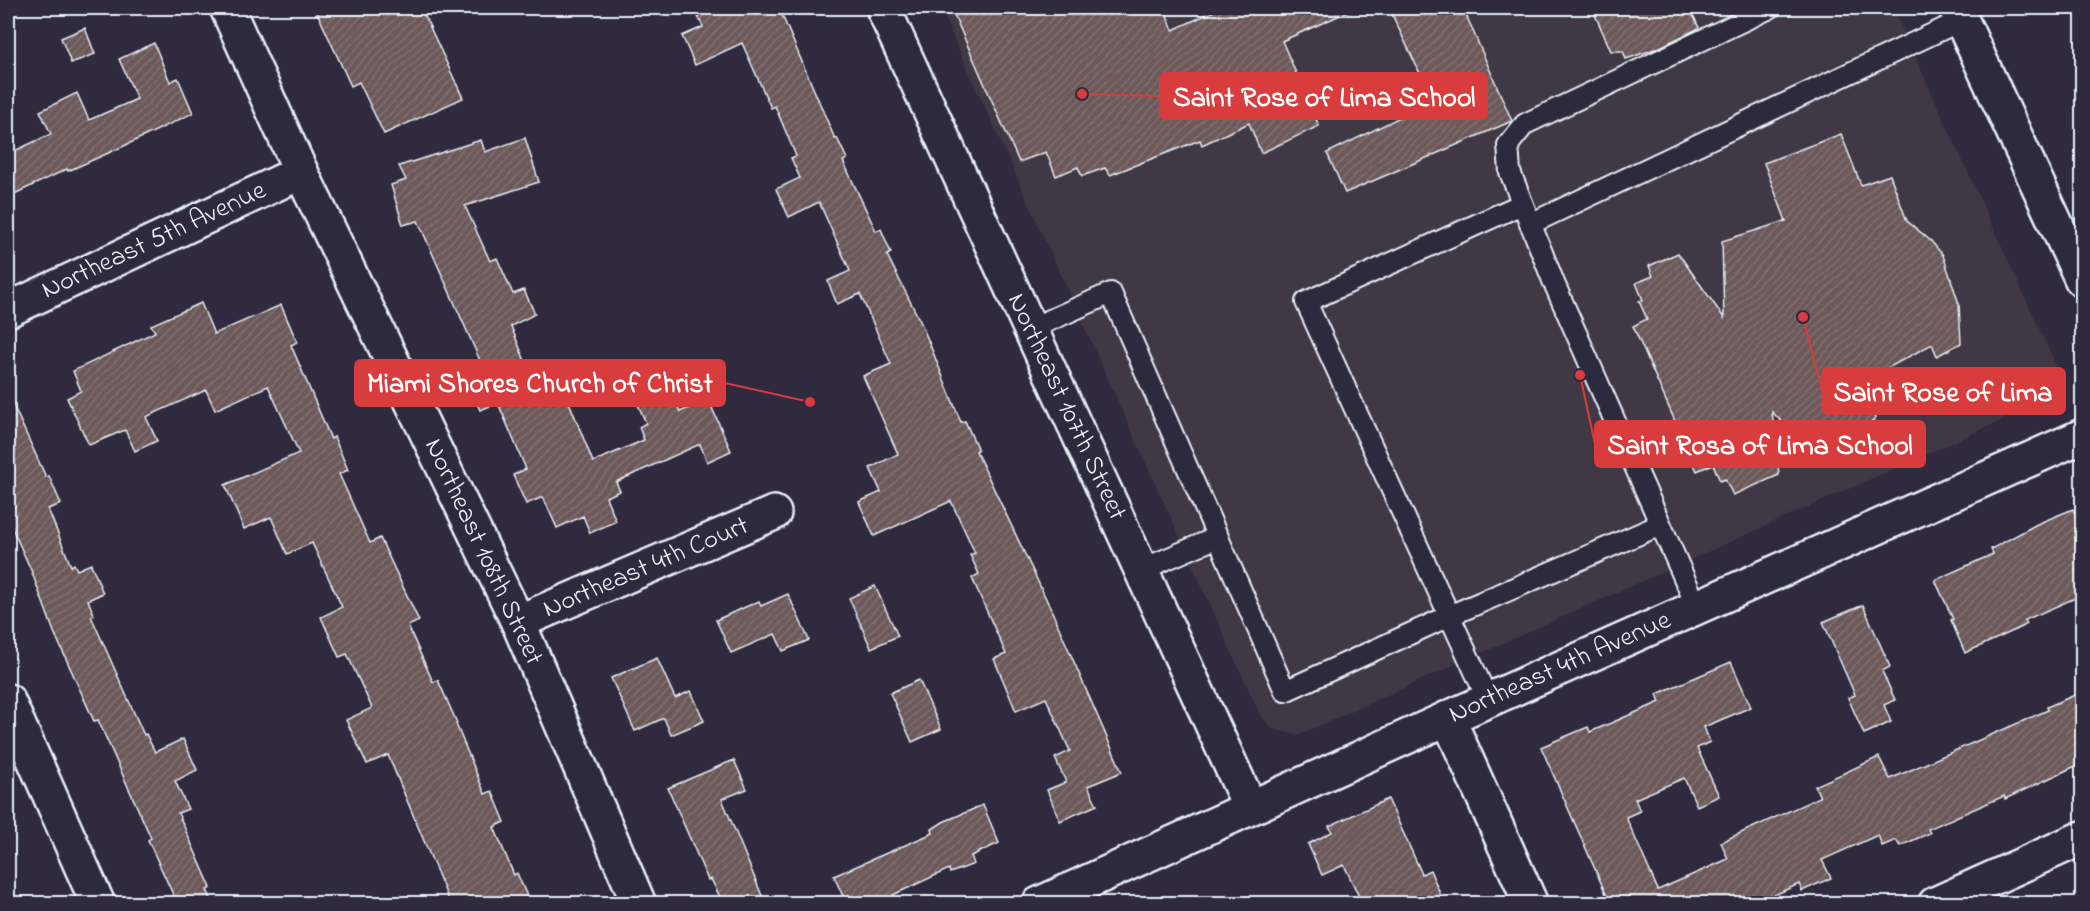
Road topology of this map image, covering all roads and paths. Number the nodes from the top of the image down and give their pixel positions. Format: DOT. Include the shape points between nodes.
graph roads {
  1 [pos="227,8"];
  2 [pos="883,8"];
  3 [pos="1770,8"];
  4 [pos="1959,14"];
  5 [pos="301,172"];
  6 [pos="1522,204"];
  7 [pos="1530,224"];
  8 [pos="2082,280"];
  9 [pos="8,310"];
  10 [pos="1030,329"];
  11 [pos="2082,436"];
  12 [pos="774,513"];
  13 [pos="1660,525"];
  14 [pos="1218,537"];
  15 [pos="1141,570"];
  16 [pos="1697,607"];
  17 [pos="1449,616"];
  18 [pos="518,622"];
  19 [pos="1488,700"];
  20 [pos="8,701"];
  21 [pos="1448,718"];
  22 [pos="1250,807"];
  23 [pos="2082,838"];
  24 [pos="98,903"];
  25 [pos="639,903"];
  26 [pos="1040,903"];
  27 [pos="1531,903"];
  28 [pos="1935,903"];
  1 -- 5 [label="street, Northeast 108th Street"];
  2 -- 10 [label="street, Northeast 107th Street"];
  3 -- 6 [label="lane" via="1525,124 1508,145 1510,172"];
  4 -- 7 [label="lane"];
  4 -- 8 [label="street"];
  5 -- 9 [label="street, Northeast 5th Avenue"];
  5 -- 18 [label="street, Northeast 108th Street"];
  6 -- 7 [label="lane"];
  6 -- 17 [label="lane" via="1306,302"];
  7 -- 13 [label="lane"];
  10 -- 14 [label="lane" via="1111,293"];
  10 -- 15 [label="street, Northeast 107th Street"];
  11 -- 16 [label="street, Northeast 4th Avenue"];
  12 -- 18 [label="street, Northeast 4th Court"];
  13 -- 16 [label="lane"];
  13 -- 17 [label="lane"];
  14 -- 15 [label="lane"];
  14 -- 17 [label="lane" via="1286,691"];
  15 -- 22 [label="street, Northeast 107th Street"];
  16 -- 19 [label="street, Northeast 4th Avenue"];
  17 -- 19 [label="lane"];
  18 -- 25 [label="street, Northeast 108th Street"];
  19 -- 21 [label="street, Northeast 4th Avenue"];
  20 -- 24 [label="street"];
  21 -- 22 [label="street, Northeast 4th Avenue"];
  21 -- 27 [label="street"];
  22 -- 26 [label="street, Northeast 4th Avenue"];
  23 -- 28 [label="street"];
}
